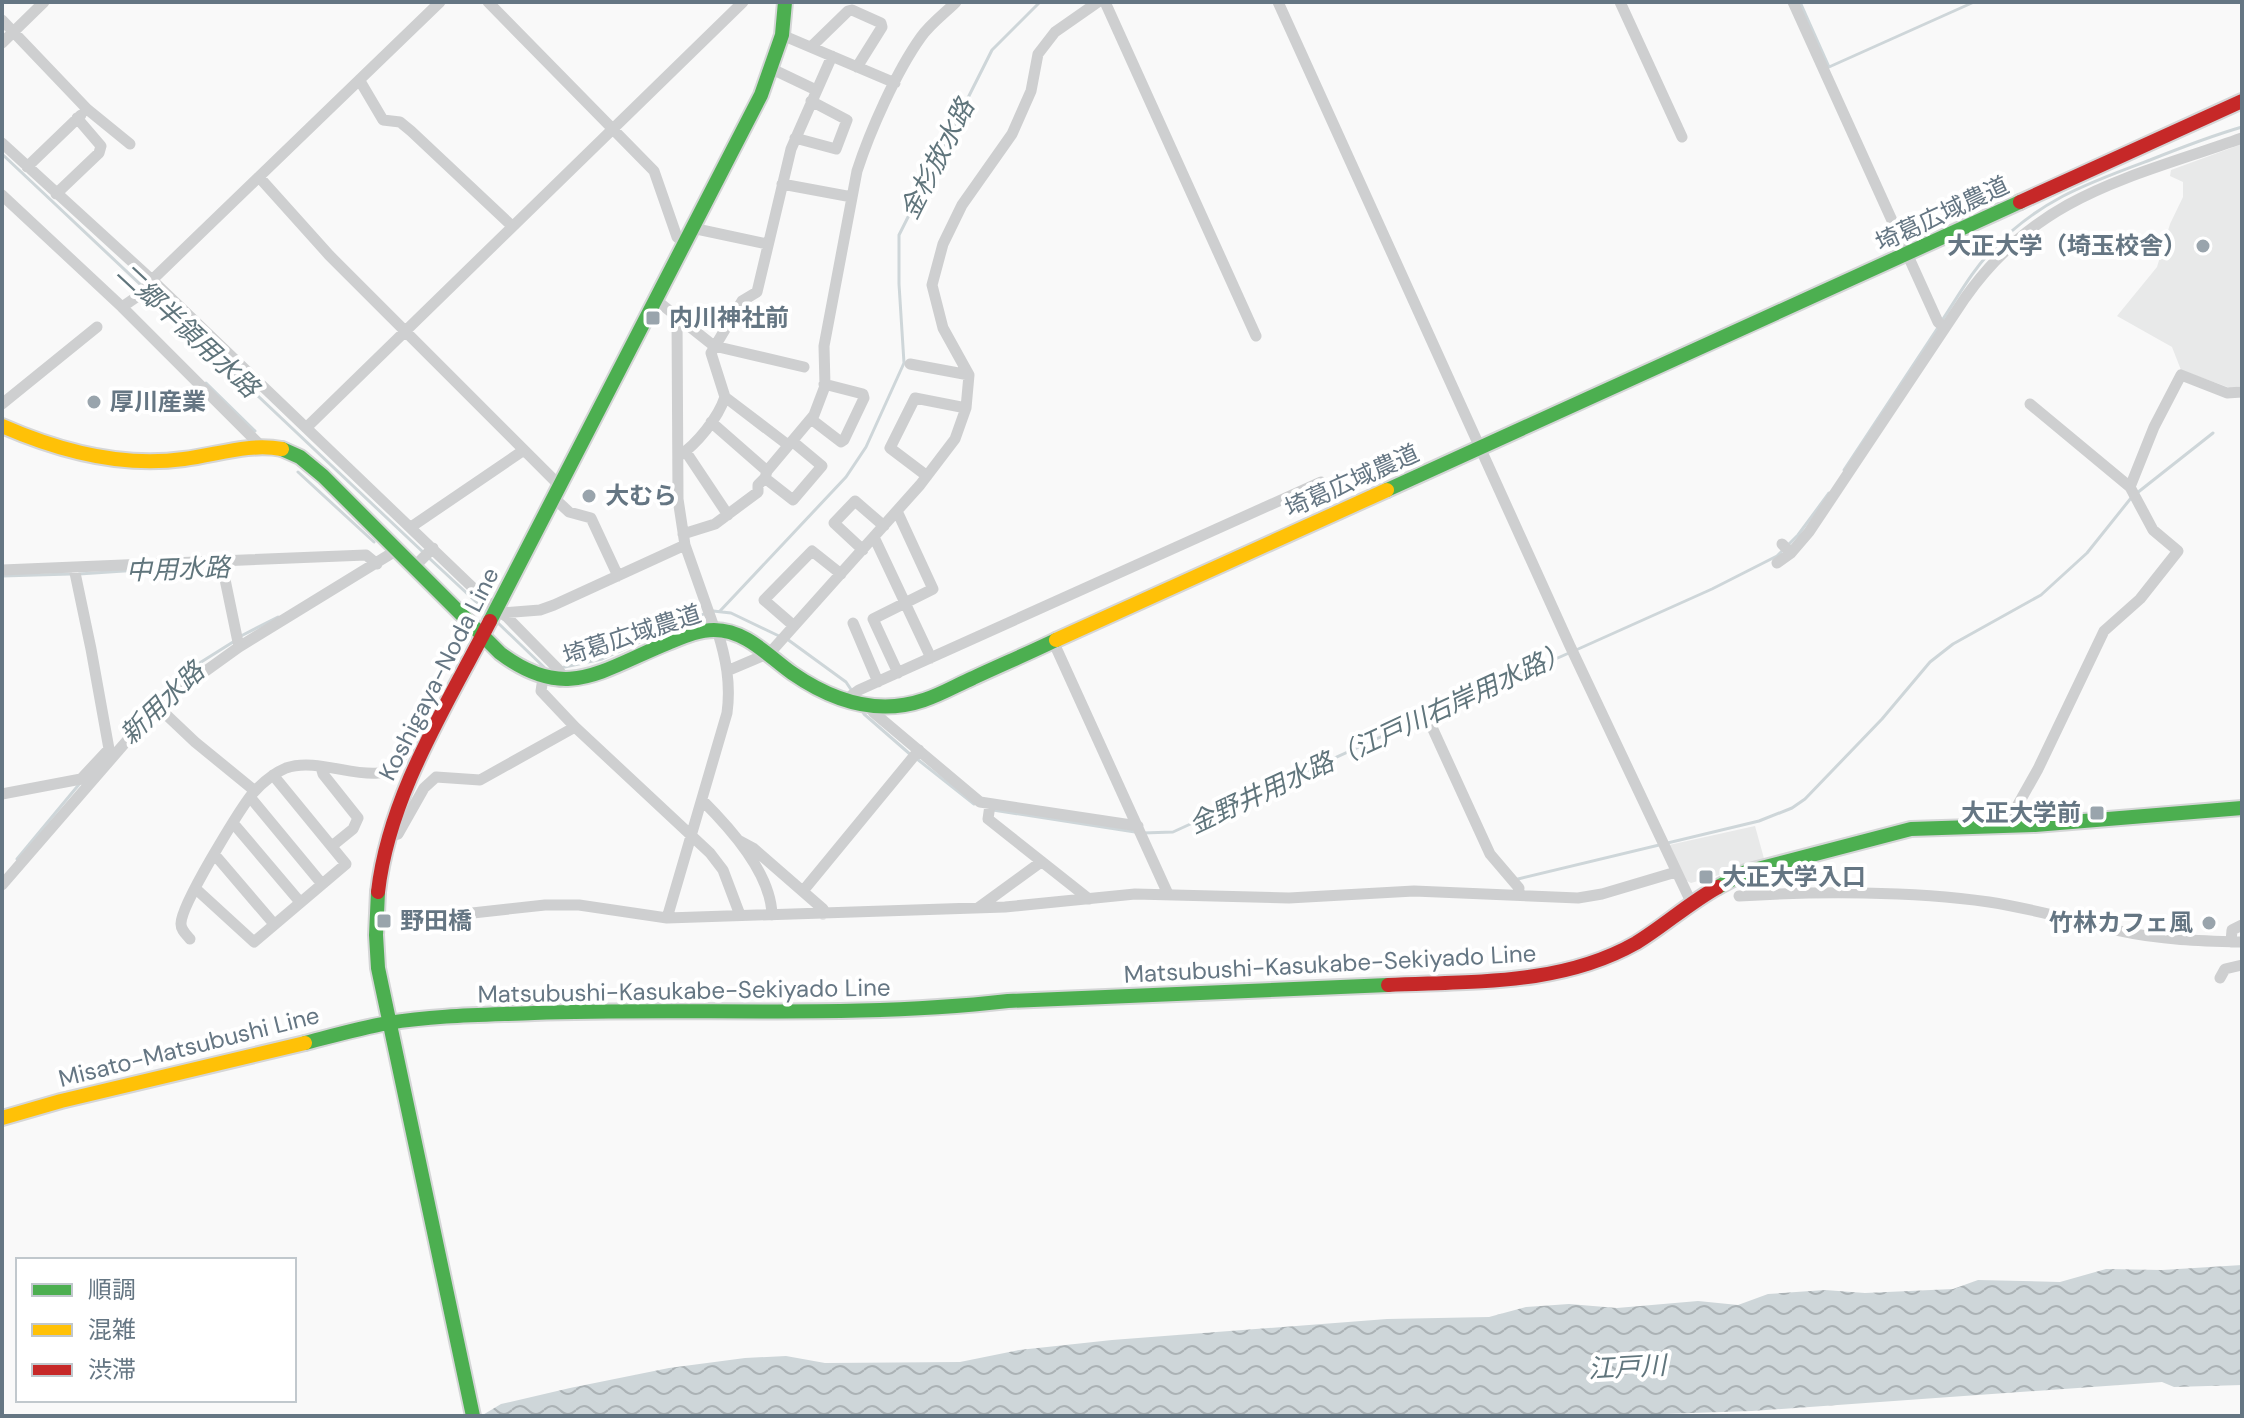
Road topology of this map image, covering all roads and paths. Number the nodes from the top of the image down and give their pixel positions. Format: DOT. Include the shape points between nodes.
graph roads {
  1 [pos="44,2"];
  2 [pos="440,2"];
  3 [pos="488,2"];
  4 [pos="743,2"];
  5 [pos="785,2"];
  6 [pos="956,2"];
  7 [pos="1098,2"];
  8 [pos="1105,2"];
  9 [pos="1278,2"];
  10 [pos="1620,2"];
  11 [pos="1793,2"];
  12 [pos="2,20"];
  13 [pos="13,33"];
  14 [pos="782,35"];
  15 [pos="2,43"];
  16 [pos="811,47"];
  17 [pos="832,56"];
  18 [pos="857,67"];
  19 [pos="772,69"];
  20 [pos="360,81"];
  21 [pos="895,83"];
  22 [pos="814,96"];
  23 [pos="2242,101"];
  24 [pos="87,109"];
  25 [pos="77,118"];
  26 [pos="612,127"];
  27 [pos="1682,137"];
  28 [pos="795,138"];
  29 [pos="2242,138"];
  30 [pos="2,143"];
  31 [pos="130,144"];
  32 [pos="27,167"];
  33 [pos="259,177"];
  34 [pos="782,184"];
  35 [pos="56,194"];
  36 [pos="2,195"];
  37 [pos="852,197"];
  38 [pos="512,226"];
  39 [pos="692,228"];
  40 [pos="685,243"];
  41 [pos="767,244"];
  42 [pos="1907,254"];
  43 [pos="152,280"];
  44 [pos="656,300"];
  45 [pos="122,307"];
  46 [pos="677,316"];
  47 [pos="1942,325"];
  48 [pos="97,327"];
  49 [pos="407,331"];
  50 [pos="1256,336"];
  51 [pos="714,346"];
  52 [pos="910,364"];
  53 [pos="804,367"];
  54 [pos="969,375"];
  55 [pos="824,384"];
  56 [pos="2242,392"];
  57 [pos="725,397"];
  58 [pos="2,404"];
  59 [pos="2030,404"];
  60 [pos="966,408"];
  61 [pos="811,419"];
  62 [pos="711,422"];
  63 [pos="2,426"];
  64 [pos="307,427"];
  65 [pos="790,443"];
  66 [pos="262,447"];
  67 [pos="1479,448"];
  68 [pos="524,450"];
  69 [pos="682,454"];
  70 [pos="766,474"];
  71 [pos="927,476"];
  72 [pos="1321,482"];
  73 [pos="557,492"];
  74 [pos="2133,493"];
  75 [pos="897,511"];
  76 [pos="728,515"];
  77 [pos="884,526"];
  78 [pos="411,527"];
  79 [pos="874,537"];
  80 [pos="684,539"];
  81 [pos="397,550"];
  82 [pos="863,550"];
  83 [pos="424,557"];
  84 [pos="221,560"];
  85 [pos="1777,563"];
  86 [pos="377,564"];
  87 [pos="74,568"];
  88 [pos="2,570"];
  89 [pos="841,574"];
  90 [pos="618,576"];
  91 [pos="905,603"];
  92 [pos="499,611"];
  93 [pos="713,622"];
  94 [pos="853,623"];
  95 [pos="794,626"];
  96 [pos="481,637"];
  97 [pos="1053,641"];
  98 [pos="239,647"];
  99 [pos="767,654"];
  100 [pos="931,658"];
  101 [pos="727,671"];
  102 [pos="898,673"];
  103 [pos="543,678"];
  104 [pos="560,682"];
  105 [pos="878,682"];
  106 [pos="853,696"];
  107 [pos="157,706"];
  108 [pos="873,706"];
  109 [pos="1427,716"];
  110 [pos="575,727"];
  111 [pos="430,737"];
  112 [pos="111,752"];
  113 [pos="915,754"];
  114 [pos="321,767"];
  115 [pos="273,775"];
  116 [pos="2,794"];
  117 [pos="252,794"];
  118 [pos="702,800"];
  119 [pos="990,808"];
  120 [pos="2242,808"];
  121 [pos="233,823"];
  122 [pos="2006,826"];
  123 [pos="1140,831"];
  124 [pos="692,835"];
  125 [pos="387,836"];
  126 [pos="740,841"];
  127 [pos="332,846"];
  128 [pos="215,855"];
  129 [pos="1041,862"];
  130 [pos="1676,872"];
  131 [pos="782,873"];
  132 [pos="322,884"];
  133 [pos="2,885"];
  134 [pos="196,889"];
  135 [pos="765,890"];
  136 [pos="803,891"];
  137 [pos="1168,894"];
  138 [pos="1518,895"];
  139 [pos="1739,896"];
  140 [pos="1089,899"];
  141 [pos="300,902"];
  142 [pos="1691,902"];
  143 [pos="978,908"];
  144 [pos="823,914"];
  145 [pos="740,915"];
  146 [pos="772,915"];
  147 [pos="667,918"];
  148 [pos="418,919"];
  149 [pos="274,924"];
  150 [pos="2242,925"];
  151 [pos="190,939"];
  152 [pos="2236,942"];
  153 [pos="2242,965"];
  154 [pos="2220,978"];
  155 [pos="390,1029"];
  156 [pos="2,1118"];
  157 [pos="473,1416"];
  1 -- 13 [label="street"];
  2 -- 20 [label="street"];
  3 -- 26 [label="street"];
  4 -- 26 [label="street"];
  5 -- 14 [label="main road, Koshigaya-Noda Line"];
  6 -- 21 [label="street" via="922,36"];
  7 -- 54 [label="street" via="1055,32 1038,54 1031,91 1012,134 962,205 943,244 932,285 943,328"];
  8 -- 50 [label="street"];
  9 -- 67 [label="street"];
  10 -- 27 [label="street"];
  11 -- 42 [label="street"];
  12 -- 13 [label="street"];
  13 -- 15 [label="street"];
  13 -- 24 [label="street"];
  14 -- 16 [label="street"];
  14 -- 19 [label="main road, Koshigaya-Noda Line"];
  16 -- 17 [label="street"];
  16 -- 18 [label="street" via="852,10 882,27"];
  17 -- 18 [label="street"];
  17 -- 22 [label="street"];
  18 -- 21 [label="street"];
  19 -- 22 [label="street"];
  19 -- 39 [label="main road, Koshigaya-Noda Line"];
  20 -- 33 [label="street"];
  20 -- 38 [label="street" via="383,120 400,122 411,131"];
  21 -- 37 [label="street" via="863,152"];
  22 -- 28 [label="street"];
  22 -- 28 [label="street" via="847,120 836,149"];
  23 -- 42 [label="main road, 埼葛広域農道"];
  24 -- 25 [label="street"];
  24 -- 31 [label="street"];
  25 -- 32 [label="street"];
  25 -- 35 [label="street" via="101,146"];
  26 -- 38 [label="street"];
  26 -- 40 [label="street" via="654,171 677,237"];
  28 -- 34 [label="street"];
  29 -- 47 [label="street" via="2085,195 2051,213 1992,262"];
  30 -- 32 [label="street"];
  32 -- 35 [label="street"];
  33 -- 43 [label="street"];
  33 -- 49 [label="street"];
  34 -- 37 [label="street"];
  34 -- 41 [label="street"];
  35 -- 43 [label="street"];
  36 -- 45 [label="street"];
  37 -- 55 [label="street" via="824,346"];
  38 -- 49 [label="street"];
  39 -- 40 [label="main road, Koshigaya-Noda Line"];
  39 -- 41 [label="street"];
  40 -- 44 [label="main road, Koshigaya-Noda Line"];
  41 -- 51 [label="street" via="757,292 742,301"];
  42 -- 47 [label="street"];
  42 -- 67 [label="main road, 埼葛広域農道"];
  43 -- 45 [label="street"];
  43 -- 64 [label="street"];
  44 -- 46 [label="street"];
  44 -- 73 [label="main road, Koshigaya-Noda Line"];
  45 -- 66 [label="street"];
  46 -- 51 [label="street"];
  46 -- 69 [label="street"];
  47 -- 85 [label="street" via="1809,532 1786,548"];
  48 -- 58 [label="street"];
  49 -- 64 [label="street"];
  49 -- 68 [label="street"];
  51 -- 53 [label="street"];
  51 -- 57 [label="street" via="711,353"];
  52 -- 54 [label="street"];
  54 -- 60 [label="street"];
  55 -- 61 [label="street"];
  55 -- 61 [label="street" via="864,398 841,442"];
  56 -- 74 [label="street" via="2227,393 2181,375 2154,427"];
  57 -- 62 [label="street"];
  57 -- 65 [label="street"];
  59 -- 74 [label="street"];
  60 -- 71 [label="street" via="955,439"];
  60 -- 71 [label="street" via="915,398 890,448"];
  61 -- 65 [label="street"];
  62 -- 69 [label="street"];
  62 -- 70 [label="street"];
  63 -- 66 [label="main road" via="75,453 126,461 176,461"];
  64 -- 78 [label="street"];
  65 -- 70 [label="street"];
  65 -- 70 [label="street" via="822,466 793,500"];
  66 -- 81 [label="main road, 埼葛広域農道" via="306,461"];
  67 -- 97 [label="main road, 埼葛広域農道"];
  67 -- 130 [label="street"];
  68 -- 73 [label="street"];
  68 -- 78 [label="street"];
  69 -- 76 [label="street"];
  69 -- 80 [label="street" via="678,499"];
  70 -- 76 [label="street" via="758,492"];
  71 -- 75 [label="street"];
  72 -- 100 [label="street"];
  73 -- 90 [label="street" via="569,512 591,518"];
  73 -- 92 [label="main road, Koshigaya-Noda Line"];
  74 -- 122 [label="street" via="2153,530 2178,551 2140,599 2104,631"];
  75 -- 77 [label="street"];
  75 -- 91 [label="street" via="933,589"];
  76 -- 80 [label="street"];
  77 -- 79 [label="street"];
  77 -- 82 [label="street" via="855,501 834,523"];
  78 -- 83 [label="street"];
  79 -- 82 [label="street"];
  79 -- 91 [label="street"];
  80 -- 90 [label="street"];
  80 -- 93 [label="street"];
  81 -- 83 [label="main road, 埼葛広域農道"];
  81 -- 86 [label="street"];
  82 -- 89 [label="street"];
  83 -- 92 [label="street"];
  83 -- 96 [label="main road, 埼葛広域農道"];
  84 -- 86 [label="street" via="366,555"];
  84 -- 87 [label="street"];
  84 -- 98 [label="street"];
  86 -- 98 [label="street"];
  87 -- 88 [label="street"];
  87 -- 112 [label="street"];
  89 -- 95 [label="street"];
  89 -- 95 [label="street" via="812,551 764,600"];
  90 -- 92 [label="street" via="540,610"];
  91 -- 100 [label="street"];
  91 -- 102 [label="street" via="873,619"];
  92 -- 96 [label="main road, Koshigaya-Noda Line"];
  92 -- 104 [label="street" via="557,668"];
  93 -- 99 [label="main road, 埼葛広域農道"];
  93 -- 101 [label="street"];
  93 -- 104 [label="main road, 埼葛広域農道"];
  94 -- 105 [label="street"];
  95 -- 99 [label="street"];
  96 -- 103 [label="main road, 埼葛広域農道" via="517,666"];
  96 -- 111 [label="main road, Koshigaya-Noda Line"];
  97 -- 108 [label="main road, 埼葛広域農道" via="922,701"];
  97 -- 123 [label="street"];
  98 -- 107 [label="street"];
  99 -- 101 [label="street"];
  99 -- 106 [label="main road, 埼葛広域農道" via="830,698"];
  100 -- 102 [label="street"];
  101 -- 118 [label="street" via="727,713"];
  102 -- 105 [label="street"];
  103 -- 104 [label="main road, 埼葛広域農道"];
  103 -- 110 [label="street" via="541,691"];
  105 -- 106 [label="street"];
  106 -- 108 [label="main road, 埼葛広域農道"];
  107 -- 112 [label="street"];
  107 -- 117 [label="street"];
  108 -- 113 [label="street"];
  109 -- 138 [label="street" via="1490,854 1519,888"];
  110 -- 124 [label="street"];
  110 -- 125 [label="street" via="480,780 436,777 398,834"];
  111 -- 114 [label="street" via="416,731 396,768 377,774"];
  111 -- 125 [label="main road, Koshigaya-Noda Line"];
  112 -- 116 [label="street" via="81,779"];
  112 -- 133 [label="street"];
  113 -- 119 [label="street"];
  113 -- 136 [label="street"];
  114 -- 115 [label="street" via="287,768"];
  114 -- 127 [label="street" via="358,818"];
  115 -- 117 [label="street"];
  115 -- 127 [label="street"];
  117 -- 121 [label="street"];
  117 -- 132 [label="street"];
  118 -- 124 [label="street"];
  118 -- 126 [label="street"];
  119 -- 123 [label="street"];
  119 -- 129 [label="street" via="988,819"];
  120 -- 122 [label="main road, Matsubushi-Kasukabe-Sekiyado Line"];
  121 -- 128 [label="street"];
  121 -- 141 [label="street"];
  122 -- 142 [label="main road, Matsubushi-Kasukabe-Sekiyado Line" via="1889,833 1746,872"];
  123 -- 137 [label="street"];
  124 -- 145 [label="street" via="723,870"];
  124 -- 147 [label="street"];
  125 -- 155 [label="main road, Koshigaya-Noda Line" via="375,916"];
  126 -- 131 [label="street"];
  126 -- 135 [label="street"];
  127 -- 132 [label="street" via="346,864"];
  128 -- 134 [label="street"];
  128 -- 149 [label="street"];
  129 -- 140 [label="street"];
  129 -- 143 [label="street"];
  130 -- 138 [label="street" via="1578,898"];
  130 -- 142 [label="street"];
  131 -- 135 [label="street"];
  131 -- 136 [label="street"];
  132 -- 141 [label="street"];
  134 -- 149 [label="street" via="254,942"];
  134 -- 151 [label="street" via="181,923"];
  135 -- 146 [label="street"];
  136 -- 144 [label="street"];
  137 -- 138 [label="street"];
  137 -- 140 [label="street"];
  139 -- 152 [label="street" via="1956,898 2042,911 2122,932"];
  140 -- 143 [label="street"];
  141 -- 149 [label="street"];
  142 -- 155 [label="main road, Matsubushi-Kasukabe-Sekiyado Line" via="1609,956 1525,979 865,1012 468,1016"];
  143 -- 144 [label="street"];
  144 -- 146 [label="street"];
  145 -- 146 [label="street"];
  145 -- 147 [label="street"];
  147 -- 148 [label="street" via="545,905"];
  150 -- 152 [label="street" via="2232,930"];
  153 -- 154 [label="street" via="2225,969"];
  155 -- 156 [label="main road, Misato-Matsubushi Line"];
  155 -- 157 [label="main road, Koshigaya-Noda Line"];
}
